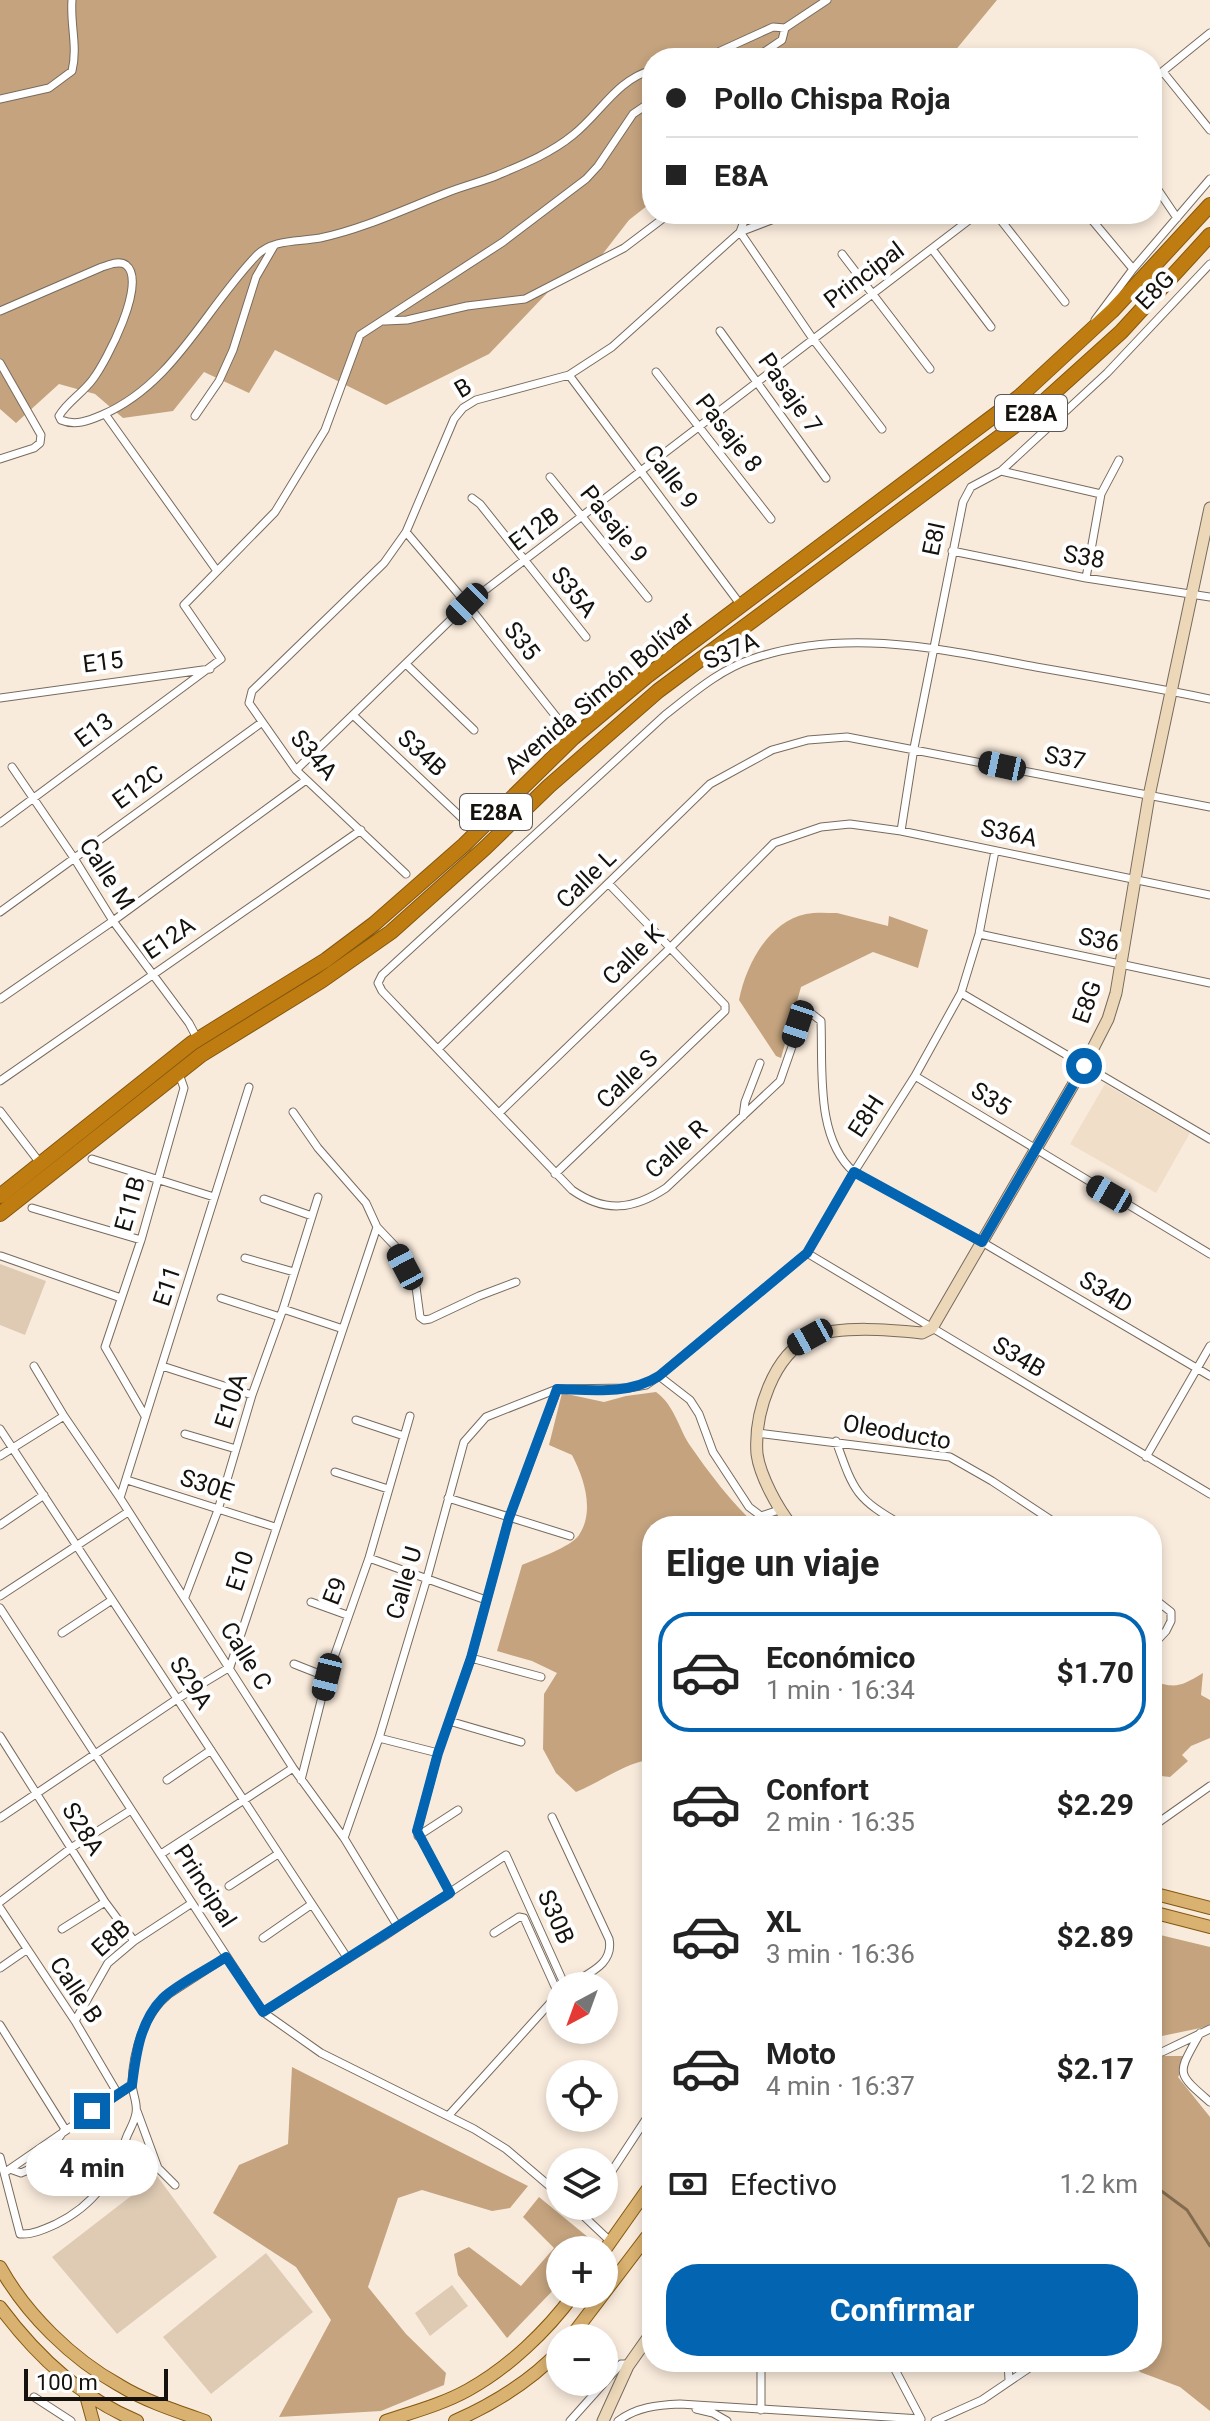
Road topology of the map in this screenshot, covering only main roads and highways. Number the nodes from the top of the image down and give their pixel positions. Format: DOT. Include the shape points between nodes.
graph roads {
  1 [pos="1210,205"];
  2 [pos="1210,235"];
  3 [pos="946,453"];
  4 [pos="928,490"];
  5 [pos="0,1196"];
  6 [pos="0,1214"];
  7 [pos="1162,1896"];
  8 [pos="1210,1908"];
  9 [pos="1162,1915"];
  10 [pos="1210,1927"];
  11 [pos="642,2197"];
  12 [pos="615,2236"];
  13 [pos="642,2243"];
  14 [pos="0,2267"];
  15 [pos="0,2307"];
  16 [pos="562,2308"];
  17 [pos="581,2324"];
  18 [pos="546,2364"];
  19 [pos="85,2392"];
  20 [pos="93,2421"];
  21 [pos="137,2421"];
  22 [pos="205,2421"];
  23 [pos="386,2421"];
  24 [pos="455,2421"];
  1 -- 3 [label="highway, Avenida Simón Bolívar / E28A" via="1087,335"];
  2 -- 4 [label="highway, Avenida Simón Bolívar / E28A" via="1123,329 1029,415"];
  3 -- 4 [label="highway" via="920,477"];
  3 -- 5 [label="highway, Avenida Simón Bolívar / E28A" via="647,676 374,924 198,1040"];
  4 -- 6 [label="highway, Avenida Simón Bolívar / E28A" via="658,691 391,932 201,1055"];
  7 -- 8 [label="main road"];
  9 -- 10 [label="main road"];
  11 -- 12 [label="main road"];
  13 -- 17 [label="main road"];
  14 -- 22 [label="main road" via="58,2340 89,2366 120,2386"];
  15 -- 19 [label="main road" via="42,2355"];
  16 -- 23 [label="main road" via="536,2337 468,2390"];
  18 -- 24 [label="main road"];
  19 -- 20 [label="main road"];
  19 -- 21 [label="main road"];
}
